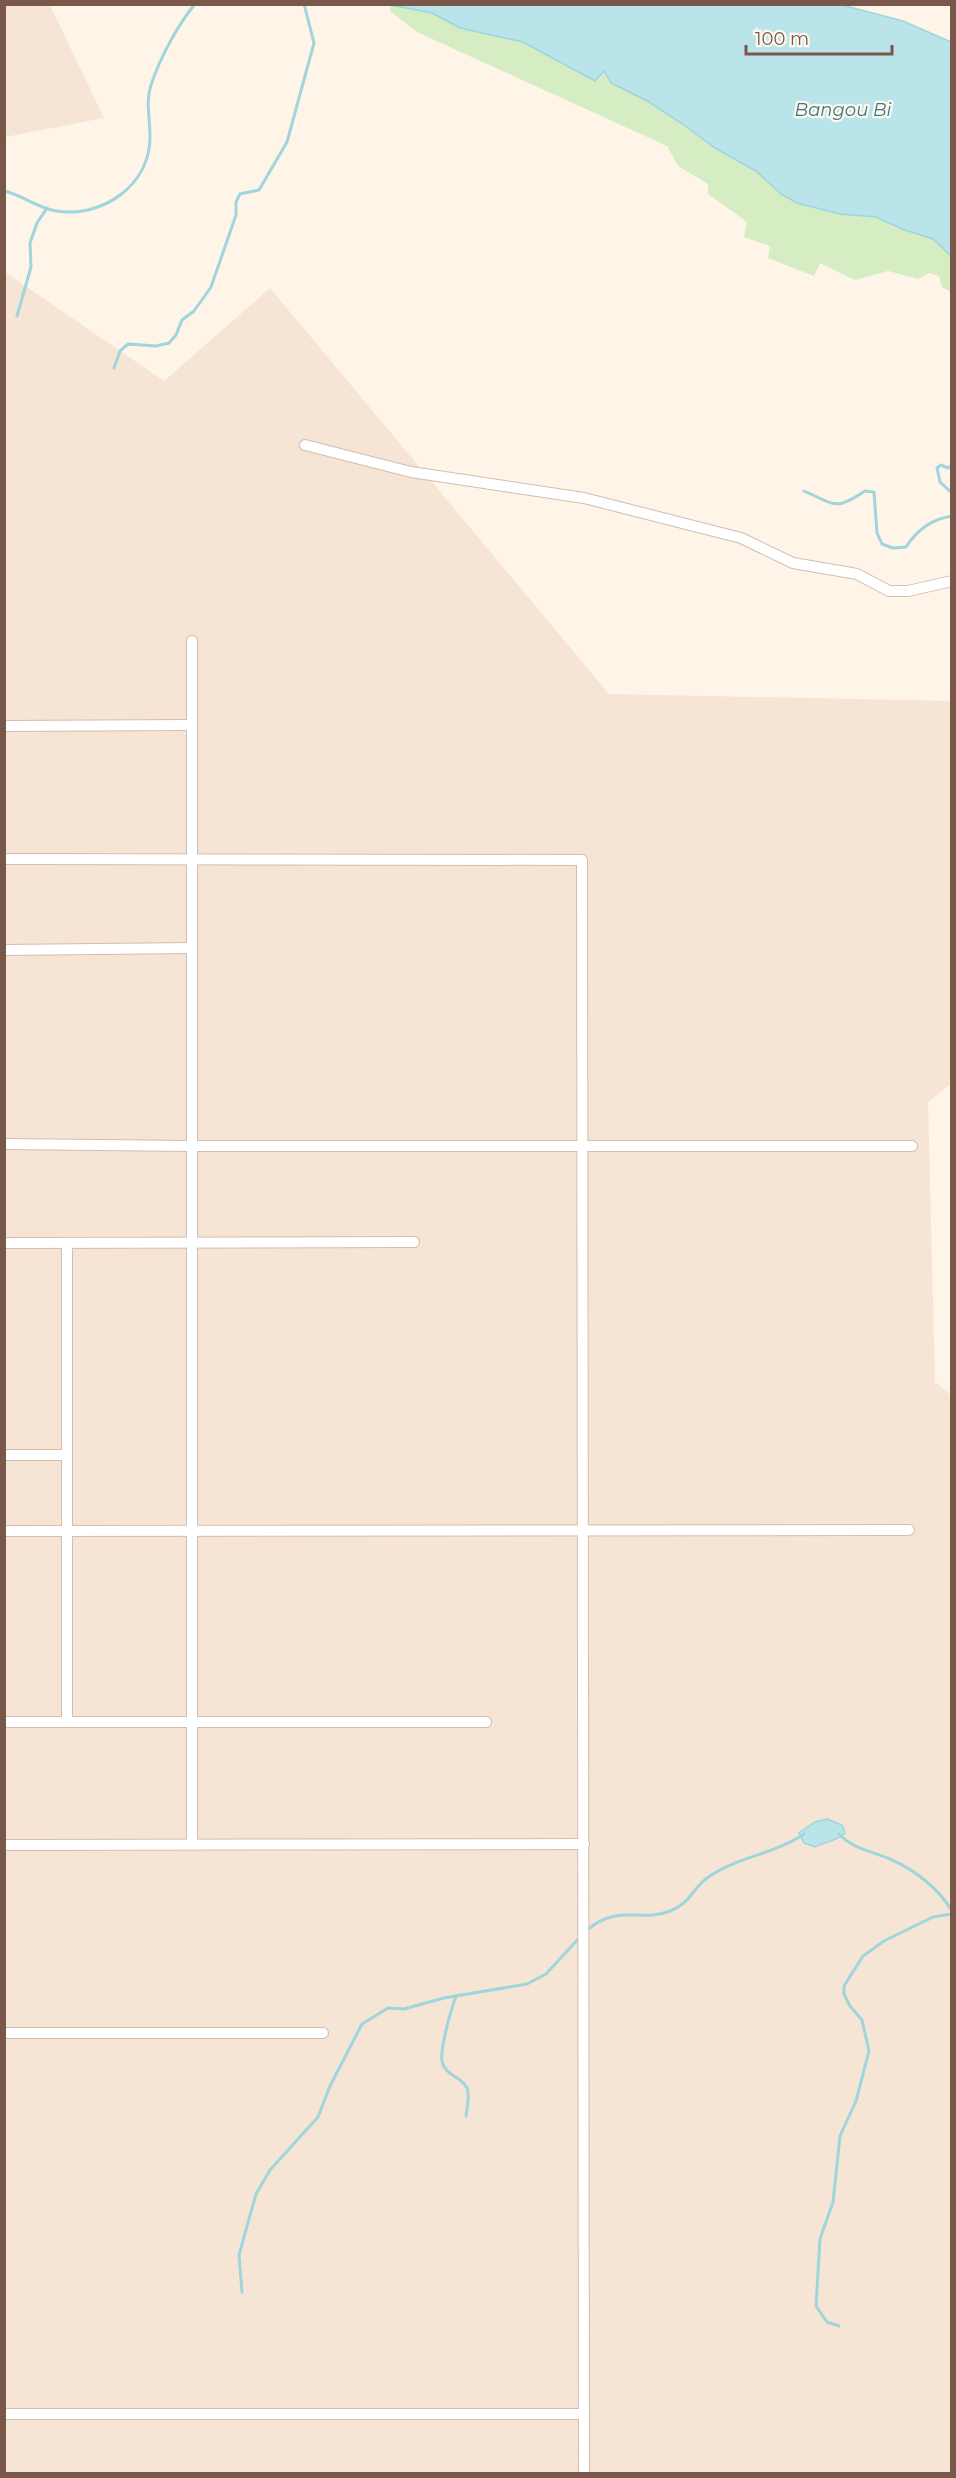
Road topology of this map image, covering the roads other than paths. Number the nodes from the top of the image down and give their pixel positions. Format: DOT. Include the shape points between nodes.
graph roads {
  1 [pos="305,445"];
  2 [pos="951,581"];
  3 [pos="192,641"];
  4 [pos="192,725"];
  5 [pos="4,726"];
  6 [pos="4,859"];
  7 [pos="192,860"];
  8 [pos="192,948"];
  9 [pos="4,950"];
  10 [pos="4,1144"];
  11 [pos="192,1146"];
  12 [pos="583,1146"];
  13 [pos="912,1146"];
  14 [pos="192,1242"];
  15 [pos="414,1242"];
  16 [pos="4,1243"];
  17 [pos="66,1243"];
  18 [pos="4,1455"];
  19 [pos="67,1455"];
  20 [pos="584,1530"];
  21 [pos="909,1530"];
  22 [pos="4,1531"];
  23 [pos="67,1531"];
  24 [pos="192,1531"];
  25 [pos="4,1722"];
  26 [pos="67,1722"];
  27 [pos="192,1722"];
  28 [pos="486,1722"];
  29 [pos="192,1844"];
  30 [pos="584,1844"];
  31 [pos="4,1845"];
  32 [pos="4,2033"];
  33 [pos="323,2033"];
  34 [pos="4,2414"];
  35 [pos="584,2414"];
  36 [pos="584,2474"];
  1 -- 2 [label="street" via="411,472 584,498 741,538 793,563 857,574 889,591 908,591"];
  3 -- 4 [label="street"];
  4 -- 5 [label="street"];
  4 -- 7 [label="street"];
  6 -- 7 [label="street"];
  7 -- 8 [label="street"];
  7 -- 12 [label="street" via="582,860"];
  8 -- 9 [label="street"];
  8 -- 11 [label="street"];
  10 -- 11 [label="street"];
  11 -- 12 [label="street"];
  11 -- 14 [label="street"];
  12 -- 13 [label="street"];
  12 -- 20 [label="street"];
  14 -- 15 [label="street"];
  14 -- 17 [label="street"];
  14 -- 24 [label="street"];
  16 -- 17 [label="street"];
  17 -- 19 [label="street"];
  18 -- 19 [label="street"];
  19 -- 23 [label="street"];
  20 -- 21 [label="street"];
  20 -- 24 [label="street"];
  20 -- 30 [label="street"];
  22 -- 23 [label="street"];
  23 -- 24 [label="street"];
  23 -- 26 [label="street"];
  24 -- 27 [label="street"];
  25 -- 26 [label="street"];
  26 -- 27 [label="street"];
  27 -- 28 [label="street"];
  27 -- 29 [label="street"];
  29 -- 30 [label="street"];
  29 -- 31 [label="street"];
  30 -- 35 [label="street"];
  32 -- 33 [label="street"];
  34 -- 35 [label="street"];
  35 -- 36 [label="street"];
}
